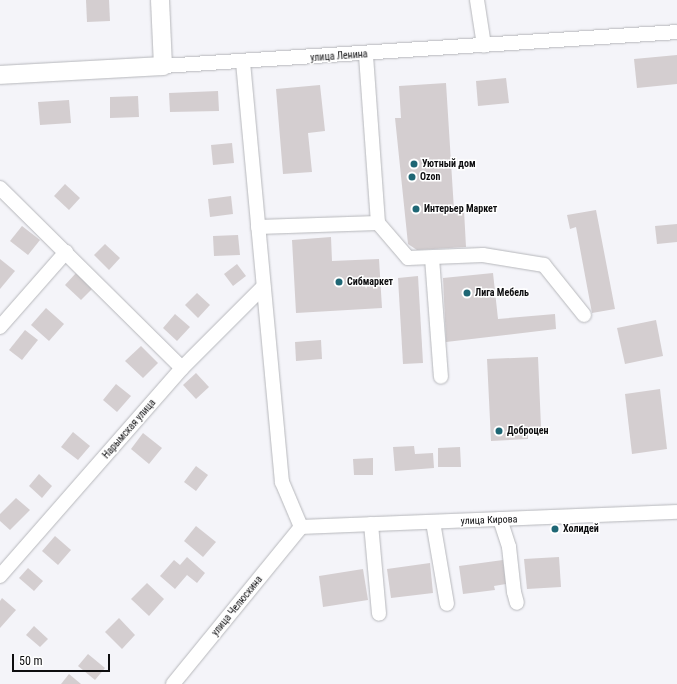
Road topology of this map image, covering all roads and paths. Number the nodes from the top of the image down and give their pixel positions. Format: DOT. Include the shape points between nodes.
graph roads {
  1 [pos="160,0"];
  2 [pos="477,0"];
  3 [pos="677,32"];
  4 [pos="484,46"];
  5 [pos="366,54"];
  6 [pos="243,62"];
  7 [pos="163,66"];
  8 [pos="0,75"];
  9 [pos="0,188"];
  10 [pos="378,223"];
  11 [pos="258,227"];
  12 [pos="66,252"];
  13 [pos="432,258"];
  14 [pos="262,287"];
  15 [pos="584,315"];
  16 [pos="0,328"];
  17 [pos="182,368"];
  18 [pos="441,376"];
  19 [pos="677,512"];
  20 [pos="500,519"];
  21 [pos="433,522"];
  22 [pos="371,524"];
  23 [pos="302,527"];
  24 [pos="0,576"];
  25 [pos="517,603"];
  26 [pos="447,604"];
  27 [pos="379,614"];
  28 [pos="173,684"];
  1 -- 7 [label="main road"];
  2 -- 4 [label="street"];
  3 -- 4 [label="street, улица Ленина"];
  4 -- 5 [label="street, улица Ленина"];
  5 -- 6 [label="street, улица Ленина"];
  5 -- 10 [label="street"];
  6 -- 7 [label="street, улица Ленина"];
  6 -- 11 [label="street"];
  7 -- 8 [label="main road, улица Ленина"];
  9 -- 12 [label="street"];
  10 -- 11 [label="street"];
  10 -- 13 [label="street" via="408,258"];
  11 -- 14 [label="street"];
  12 -- 16 [label="street"];
  12 -- 17 [label="street"];
  13 -- 15 [label="street" via="483,255 544,265"];
  13 -- 18 [label="street"];
  14 -- 17 [label="street, Нарымская улица"];
  14 -- 23 [label="street" via="282,482"];
  17 -- 24 [label="street, Нарымская улица"];
  19 -- 20 [label="street, улица Кирова"];
  20 -- 21 [label="street, улица Кирова"];
  20 -- 25 [label="street" via="509,547"];
  21 -- 22 [label="street, улица Кирова"];
  21 -- 26 [label="street"];
  22 -- 23 [label="street, улица Кирова"];
  22 -- 27 [label="street"];
  23 -- 28 [label="street, улица Челюскина"];
}
